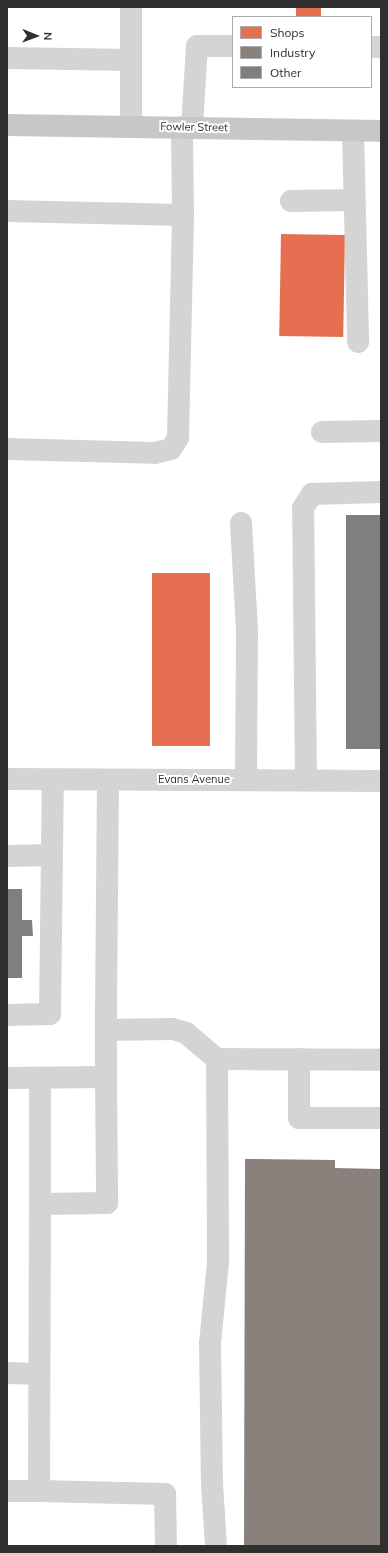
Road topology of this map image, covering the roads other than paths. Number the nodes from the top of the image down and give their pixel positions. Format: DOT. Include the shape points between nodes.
graph roads {
  1 [pos="131,7"];
  2 [pos="232,46"];
  3 [pos="7,58"];
  4 [pos="131,60"];
  5 [pos="7,125"];
  6 [pos="131,126"];
  7 [pos="187,127"];
  8 [pos="353,131"];
  9 [pos="381,132"];
  10 [pos="354,200"];
  11 [pos="291,201"];
  12 [pos="7,211"];
  13 [pos="183,215"];
  14 [pos="358,342"];
  15 [pos="381,431"];
  16 [pos="322,432"];
  17 [pos="7,449"];
  18 [pos="381,492"];
  19 [pos="241,523"];
  20 [pos="7,779"];
  21 [pos="246,779"];
  22 [pos="53,780"];
  23 [pos="108,780"];
  24 [pos="306,780"];
  25 [pos="381,781"];
  26 [pos="51,855"];
  27 [pos="7,856"];
  28 [pos="7,1015"];
  29 [pos="106,1030"];
  30 [pos="217,1059"];
  31 [pos="299,1059"];
  32 [pos="381,1060"];
  33 [pos="106,1077"];
  34 [pos="7,1078"];
  35 [pos="40,1078"];
  36 [pos="381,1118"];
  37 [pos="40,1204"];
  38 [pos="7,1373"];
  39 [pos="39,1374"];
  40 [pos="7,1491"];
  41 [pos="39,1491"];
  42 [pos="166,1546"];
  43 [pos="216,1546"];
  1 -- 4 [label="street"];
  2 -- 7 [label="street" via="196,46"];
  3 -- 4 [label="street"];
  4 -- 6 [label="street"];
  5 -- 6 [label="main road, Fowler Street"];
  6 -- 7 [label="main road, Fowler Street"];
  7 -- 8 [label="main road, Fowler Street"];
  7 -- 13 [label="street"];
  8 -- 9 [label="main road, Fowler Street"];
  8 -- 10 [label="street"];
  10 -- 11 [label="street"];
  10 -- 14 [label="street"];
  12 -- 13 [label="street"];
  13 -- 17 [label="street" via="178,438 171,449 155,453"];
  15 -- 16 [label="street"];
  18 -- 24 [label="street" via="312,494 302,508"];
  19 -- 21 [label="street" via="247,632"];
  20 -- 22 [label="street, Evans Avenue"];
  21 -- 23 [label="street, Evans Avenue"];
  21 -- 24 [label="street, Evans Avenue"];
  22 -- 23 [label="street, Evans Avenue"];
  22 -- 26 [label="street"];
  23 -- 29 [label="street"];
  24 -- 25 [label="street, Evans Avenue"];
  26 -- 27 [label="street"];
  26 -- 28 [label="street" via="50,1014"];
  29 -- 30 [label="street" via="173,1029 186,1033"];
  29 -- 33 [label="street"];
  30 -- 31 [label="street"];
  30 -- 43 [label="street" via="218,1262 210,1343 212,1484"];
  31 -- 32 [label="street"];
  31 -- 36 [label="street" via="299,1118"];
  33 -- 35 [label="street"];
  33 -- 37 [label="street" via="107,1203"];
  34 -- 35 [label="street"];
  35 -- 37 [label="street"];
  37 -- 39 [label="street"];
  38 -- 39 [label="street"];
  39 -- 41 [label="street"];
  40 -- 41 [label="street"];
  41 -- 42 [label="street" via="165,1494"];
}
